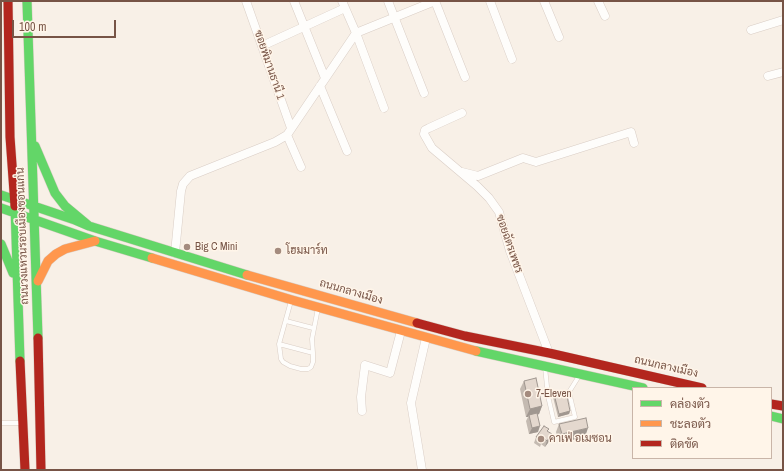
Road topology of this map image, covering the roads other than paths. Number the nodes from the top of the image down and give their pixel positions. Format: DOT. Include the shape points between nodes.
graph roads {
  1 [pos="8,1"];
  2 [pos="27,1"];
  3 [pos="246,1"];
  4 [pos="294,1"];
  5 [pos="388,1"];
  6 [pos="435,1"];
  7 [pos="490,1"];
  8 [pos="544,1"];
  9 [pos="598,1"];
  10 [pos="344,5"];
  11 [pos="605,16"];
  12 [pos="394,17"];
  13 [pos="783,20"];
  14 [pos="304,27"];
  15 [pos="751,30"];
  16 [pos="356,33"];
  17 [pos="558,37"];
  18 [pos="5,43"];
  19 [pos="262,46"];
  20 [pos="512,59"];
  21 [pos="783,72"];
  22 [pos="768,76"];
  23 [pos="465,77"];
  24 [pos="325,78"];
  25 [pos="5,85"];
  26 [pos="320,86"];
  27 [pos="424,92"];
  28 [pos="384,108"];
  29 [pos="462,113"];
  30 [pos="289,131"];
  31 [pos="31,136"];
  32 [pos="10,137"];
  33 [pos="634,143"];
  34 [pos="347,151"];
  35 [pos="3,161"];
  36 [pos="301,167"];
  37 [pos="461,172"];
  38 [pos="1,195"];
  39 [pos="14,199"];
  40 [pos="34,206"];
  41 [pos="1,208"];
  42 [pos="15,213"];
  43 [pos="35,220"];
  44 [pos="89,226"];
  45 [pos="95,241"];
  46 [pos="1,244"];
  47 [pos="175,253"];
  48 [pos="17,283"];
  49 [pos="37,283"];
  50 [pos="295,289"];
  51 [pos="292,300"];
  52 [pos="318,308"];
  53 [pos="286,321"];
  54 [pos="313,328"];
  55 [pos="401,331"];
  56 [pos="426,338"];
  57 [pos="279,344"];
  58 [pos="313,353"];
  59 [pos="549,353"];
  60 [pos="545,367"];
  61 [pos="580,374"];
  62 [pos="638,387"];
  63 [pos="698,387"];
  64 [pos="569,392"];
  65 [pos="548,396"];
  66 [pos="772,404"];
  67 [pos="783,406"];
  68 [pos="362,411"];
  69 [pos="772,416"];
  70 [pos="783,419"];
  71 [pos="1,423"];
  72 [pos="23,423"];
  73 [pos="25,470"];
  74 [pos="41,470"];
  75 [pos="422,470"];
  1 -- 18 [label="main road, ถนนวงแหวนรอบเมืองขอนแก่น"];
  2 -- 31 [label="main road, ถนนวงแหวนรอบเมืองขอนแก่น"];
  3 -- 19 [label="street, ซอยพิมานธานี 1"];
  4 -- 14 [label="street"];
  5 -- 12 [label="street"];
  6 -- 12 [label="street"];
  6 -- 23 [label="street"];
  7 -- 20 [label="street"];
  8 -- 17 [label="street"];
  9 -- 11 [label="street"];
  10 -- 14 [label="street"];
  10 -- 16 [label="street"];
  12 -- 16 [label="street"];
  12 -- 27 [label="street"];
  13 -- 15 [label="street"];
  14 -- 19 [label="street"];
  14 -- 24 [label="street"];
  16 -- 24 [label="street"];
  16 -- 28 [label="street"];
  18 -- 25 [label="main road, ถนนวงแหวนรอบเมืองขอนแก่น"];
  19 -- 30 [label="street, ซอยพิมานธานี 1"];
  21 -- 22 [label="street"];
  24 -- 26 [label="street"];
  25 -- 32 [label="main road, ถนนวงแหวนรอบเมืองขอนแก่น"];
  26 -- 30 [label="street"];
  26 -- 34 [label="street"];
  29 -- 37 [label="street, ซอยฉัตรเพชร" via="425,130 424,134 432,148"];
  30 -- 36 [label="street, ซอยพิมานธานี 1"];
  30 -- 47 [label="street" via="275,142 190,176 181,191"];
  31 -- 40 [label="main road, ถนนวงแหวนรอบเมืองขอนแก่น"];
  31 -- 44 [label="main road" via="55,193 65,206"];
  32 -- 35 [label="main road"];
  32 -- 39 [label="main road, ถนนวงแหวนรอบเมืองขอนแก่น"];
  33 -- 37 [label="street" via="631,132 536,162 523,158 478,176"];
  37 -- 59 [label="street, ซอยฉัตรเพชร" via="489,198 499,212 510,251"];
  38 -- 39 [label="main road, ถนนกลางเมือง"];
  39 -- 40 [label="main road, ถนนกลางเมือง"];
  39 -- 42 [label="main road, ถนนวงแหวนรอบเมืองขอนแก่น"];
  40 -- 43 [label="main road, ถนนวงแหวนรอบเมืองขอนแก่น"];
  40 -- 44 [label="main road, ถนนกลางเมือง"];
  41 -- 42 [label="main road"];
  42 -- 43 [label="main road"];
  42 -- 48 [label="main road, ถนนวงแหวนรอบเมืองขอนแก่น"];
  43 -- 45 [label="main road"];
  43 -- 49 [label="main road, ถนนวงแหวนรอบเมืองขอนแก่น"];
  44 -- 47 [label="main road, ถนนกลางเมือง"];
  45 -- 49 [label="main road" via="56,254 48,261"];
  45 -- 51 [label="main road"];
  46 -- 48 [label="main road"];
  47 -- 50 [label="main road, ถนนกลางเมือง"];
  48 -- 72 [label="main road, ถนนวงแหวนรอบเมืองขอนแก่น"];
  49 -- 74 [label="main road, ถนนวงแหวนรอบเมืองขอนแก่น"];
  50 -- 51 [label="main road"];
  50 -- 59 [label="main road, ถนนกลางเมือง" via="465,336"];
  51 -- 52 [label="main road"];
  51 -- 53 [label="lane"];
  52 -- 54 [label="lane"];
  52 -- 55 [label="main road"];
  53 -- 54 [label="lane"];
  53 -- 57 [label="lane"];
  54 -- 58 [label="lane"];
  55 -- 56 [label="main road"];
  55 -- 68 [label="street" via="390,373 365,365"];
  56 -- 60 [label="main road"];
  56 -- 75 [label="street" via="411,403"];
  57 -- 58 [label="lane"];
  57 -- 58 [label="lane" via="283,362 296,368 305,370 311,367"];
  59 -- 63 [label="main road, ถนนกลางเมือง"];
  60 -- 61 [label="main road"];
  60 -- 65 [label="lane"];
  61 -- 62 [label="main road"];
  61 -- 64 [label="lane"];
  64 -- 65 [label="lane"];
  64 -- 65 [label="lane" via="575,417 554,422"];
  66 -- 67 [label="main road"];
  69 -- 70 [label="main road"];
  71 -- 72 [label="lane"];
  72 -- 73 [label="main road, ถนนวงแหวนรอบเมืองขอนแก่น"];
}
